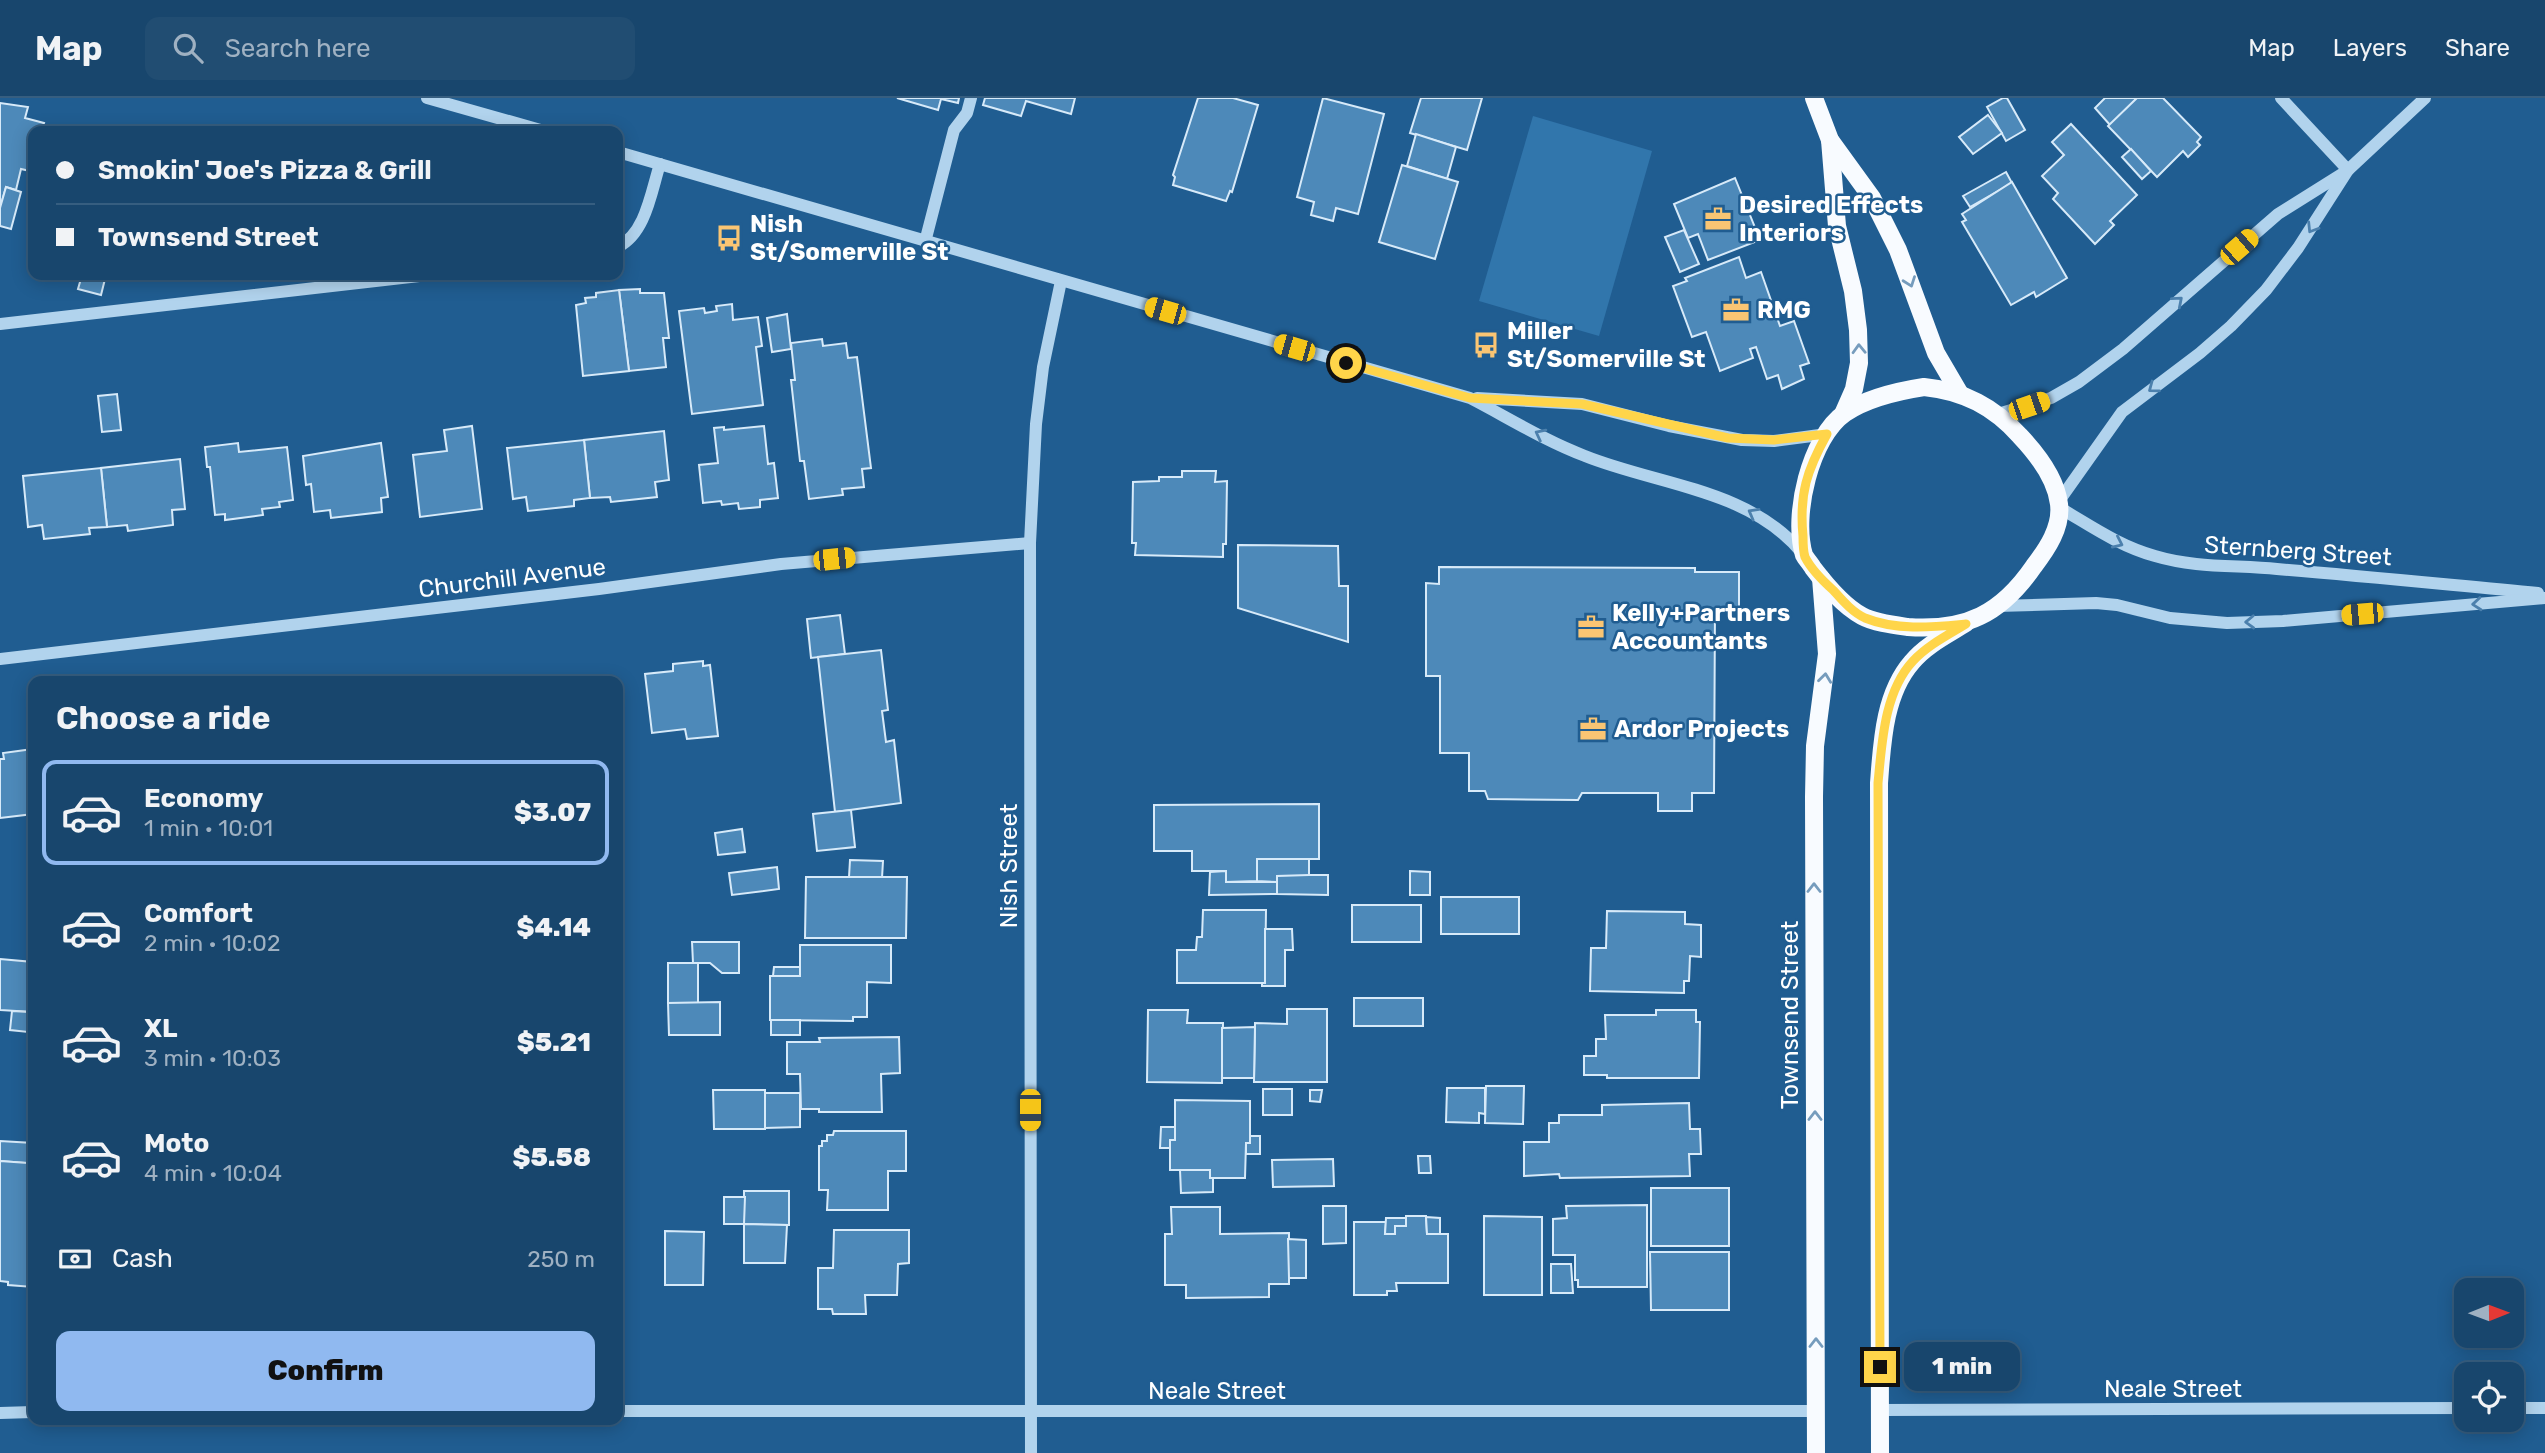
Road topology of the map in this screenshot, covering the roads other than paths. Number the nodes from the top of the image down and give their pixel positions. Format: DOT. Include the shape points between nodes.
graph roads {
  1 [pos="427,98"];
  2 [pos="971,98"];
  3 [pos="1814,98"];
  4 [pos="2281,98"];
  5 [pos="2425,98"];
  6 [pos="526,126"];
  7 [pos="1830,140"];
  8 [pos="623,153"];
  9 [pos="660,164"];
  10 [pos="2348,170"];
  11 [pos="925,242"];
  12 [pos="623,243"];
  13 [pos="384,280"];
  14 [pos="1061,281"];
  15 [pos="0,324"];
  16 [pos="1961,394"];
  17 [pos="1470,398"];
  18 [pos="1843,414"];
  19 [pos="1998,414"];
  20 [pos="1827,434"];
  21 [pos="2059,505"];
  22 [pos="1030,543"];
  23 [pos="1805,556"];
  24 [pos="1821,578"];
  25 [pos="2545,596"];
  26 [pos="1997,606"];
  27 [pos="1966,624"];
  28 [pos="0,659"];
  29 [pos="2454,1408"];
  30 [pos="2524,1408"];
  31 [pos="2545,1408"];
  32 [pos="1880,1410"];
  33 [pos="623,1411"];
  34 [pos="28,1412"];
  35 [pos="1031,1412"];
  36 [pos="1816,1412"];
  37 [pos="0,1413"];
  38 [pos="1031,1453"];
  39 [pos="1816,1453"];
  40 [pos="1880,1453"];
  1 -- 6 [label="street"];
  2 -- 11 [label="street" via="967,113 954,130"];
  3 -- 7 [label="main road"];
  4 -- 10 [label="street"];
  5 -- 10 [label="street"];
  7 -- 16 [label="main road, one-way" via="1872,198 1898,250 1936,353"];
  18 -- 7 [label="main road, one-way" via="1859,363 1858,330 1837,226"];
  8 -- 9 [label="street"];
  9 -- 11 [label="street"];
  9 -- 12 [label="street" via="643,218"];
  19 -- 10 [label="street, one-way" via="2051,398 2079,382 2278,214"];
  10 -- 21 [label="street, one-way" via="2266,290 2216,340 2122,412"];
  11 -- 14 [label="street"];
  13 -- 15 [label="street"];
  14 -- 17 [label="street"];
  14 -- 22 [label="street, Nish Street" via="1036,424"];
  16 -- 18 [label="main road" via="1924,387 1902,390"];
  16 -- 19 [label="main road"];
  17 -- 20 [label="street" via="1582,404 1741,440"];
  23 -- 17 [label="street, one-way" via="1790,538 1744,508 1584,456"];
  18 -- 20 [label="main road"];
  19 -- 21 [label="main road" via="2036,455 2053,482"];
  20 -- 23 [label="main road" via="1811,462 1802,492"];
  21 -- 25 [label="street, Sternberg Street, one-way" via="2125,547 2189,564 2273,568"];
  21 -- 26 [label="main road" via="2055,530 2041,557"];
  22 -- 28 [label="street, Churchill Avenue" via="781,564"];
  22 -- 35 [label="street, Nish Street"];
  23 -- 24 [label="main road"];
  24 -- 27 [label="main road" via="1863,617 1923,628"];
  36 -- 24 [label="main road, Townsend Street, one-way" via="1814,797 1815,746 1827,654"];
  25 -- 26 [label="street, Sternberg Street, one-way" via="2227,623 2170,618 2096,603"];
  26 -- 27 [label="main road"];
  27 -- 32 [label="main road" via="1912,661 1890,704 1882,743 1878,783"];
  29 -- 32 [label="street, Neale Street"];
  30 -- 31 [label="street"];
  32 -- 40 [label="main road"];
  33 -- 35 [label="street, Neale Street"];
  34 -- 37 [label="street"];
  35 -- 36 [label="street, Neale Street"];
  35 -- 38 [label="street, Nish Street"];
  36 -- 39 [label="main road, Townsend Street"];
}
